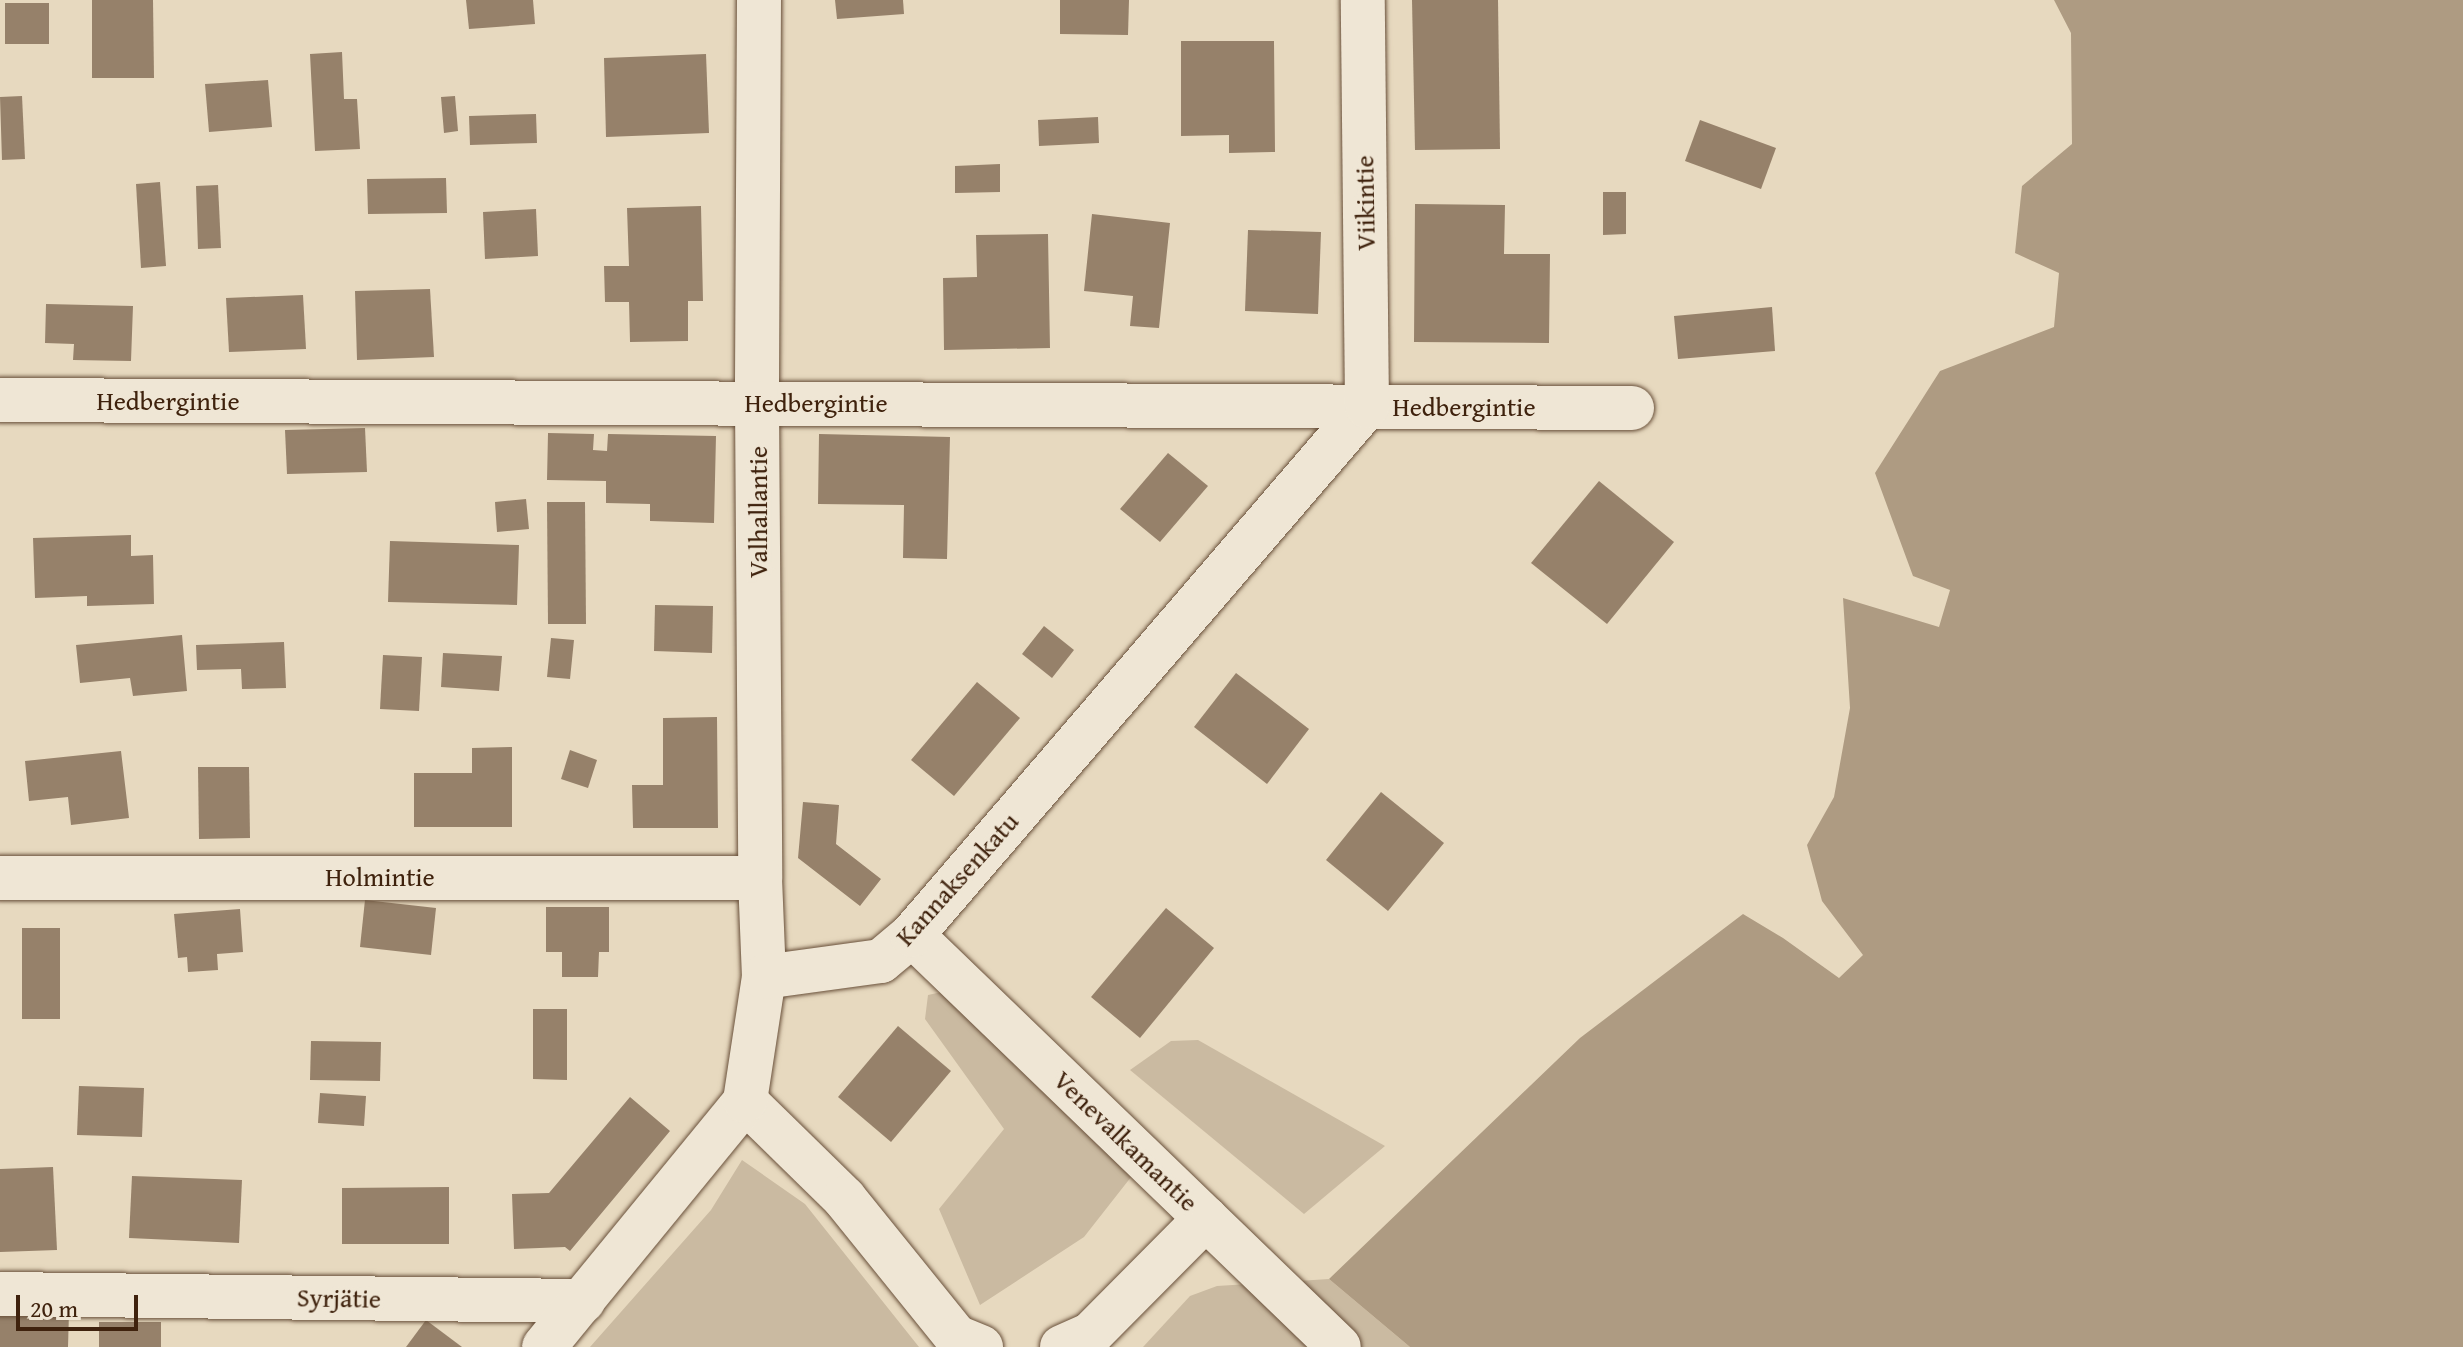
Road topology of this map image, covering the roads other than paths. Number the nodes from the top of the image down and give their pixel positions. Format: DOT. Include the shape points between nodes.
graph roads {
  1 [pos="759,0"];
  2 [pos="1363,0"];
  3 [pos="0,400"];
  4 [pos="757,403"];
  5 [pos="1367,406"];
  6 [pos="1632,408"];
  7 [pos="0,878"];
  8 [pos="760,878"];
  9 [pos="912,935"];
  10 [pos="764,977"];
  11 [pos="745,1101"];
  12 [pos="1206,1218"];
  13 [pos="0,1294"];
  14 [pos="583,1301"];
  15 [pos="544,1347"];
  16 [pos="981,1347"];
  17 [pos="1062,1347"];
  18 [pos="1339,1347"];
  1 -- 4 [label="street, Valhallantie"];
  2 -- 5 [label="street, Viikintie"];
  3 -- 4 [label="street, Hedbergintie"];
  4 -- 5 [label="street, Hedbergintie"];
  4 -- 8 [label="street, Valhallantie"];
  5 -- 6 [label="street, Hedbergintie"];
  5 -- 9 [label="street, Kannaksenkatu"];
  7 -- 8 [label="street, Holmintie"];
  8 -- 10 [label="street, Valhallantie"];
  9 -- 10 [label="street, Kannaksenkatu" via="881,961"];
  9 -- 12 [label="street, Venevalkamantie"];
  10 -- 11 [label="street"];
  11 -- 14 [label="street"];
  11 -- 16 [label="street" via="844,1198 956,1337"];
  12 -- 17 [label="street" via="1091,1334"];
  12 -- 18 [label="street, Venevalkamantie"];
  13 -- 14 [label="street, Syrjätie"];
  14 -- 15 [label="street"];
}
